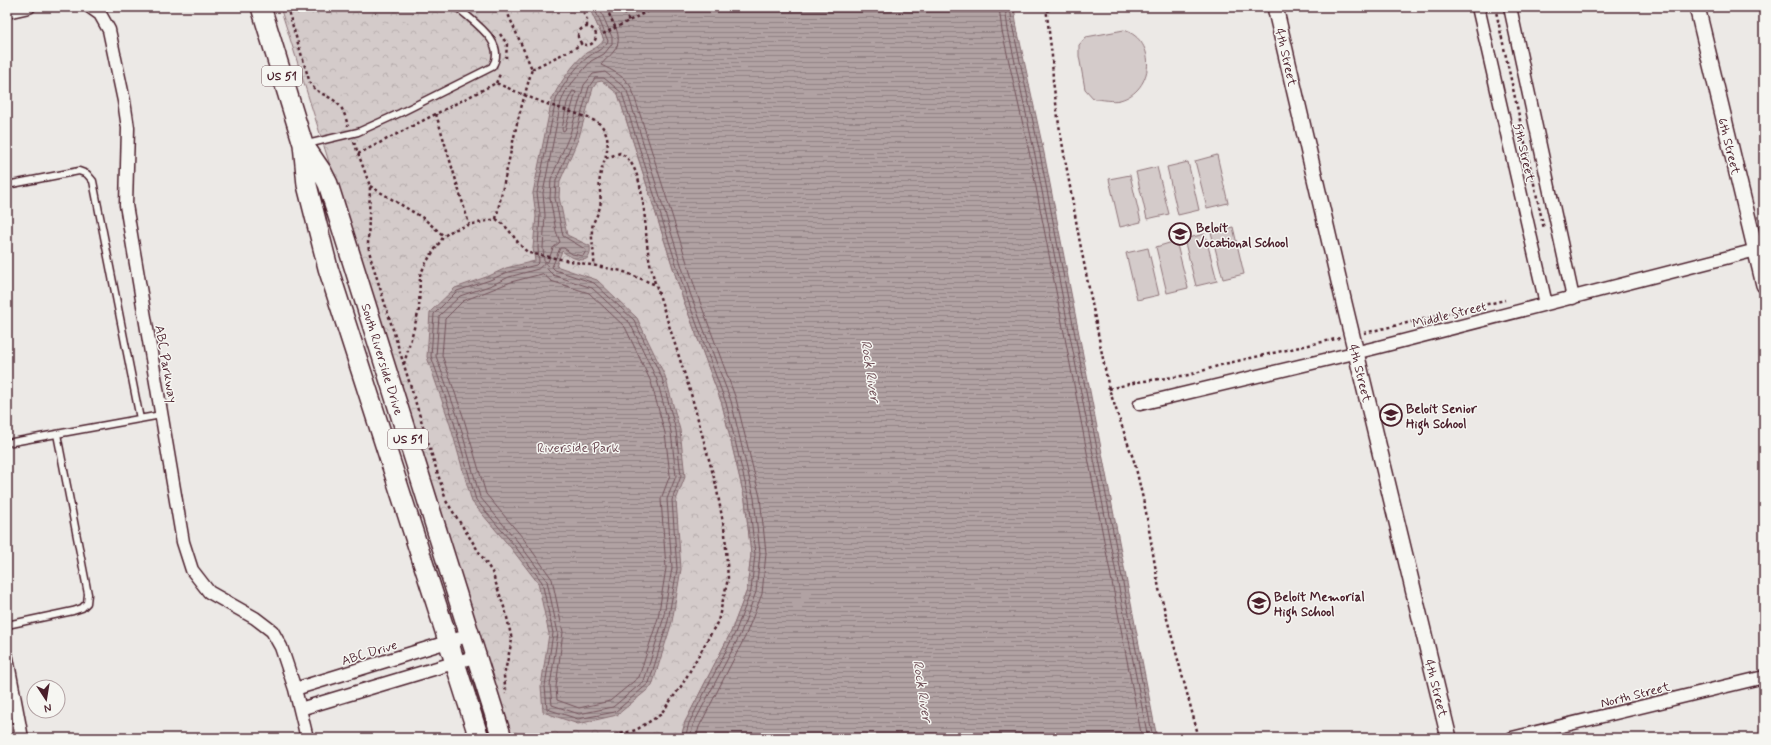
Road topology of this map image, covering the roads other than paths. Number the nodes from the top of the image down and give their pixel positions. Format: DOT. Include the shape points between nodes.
graph roads {
  1 [pos="29,7"];
  2 [pos="90,7"];
  3 [pos="261,7"];
  4 [pos="457,7"];
  5 [pos="1275,7"];
  6 [pos="1478,7"];
  7 [pos="1510,7"];
  8 [pos="1696,7"];
  9 [pos="7,12"];
  10 [pos="303,144"];
  11 [pos="7,185"];
  12 [pos="1760,249"];
  13 [pos="1764,285"];
  14 [pos="1573,298"];
  15 [pos="1546,304"];
  16 [pos="1356,352"];
  17 [pos="1140,404"];
  18 [pos="161,415"];
  19 [pos="140,419"];
  20 [pos="57,434"];
  21 [pos="7,443"];
  22 [pos="7,626"];
  23 [pos="470,635"];
  24 [pos="449,642"];
  25 [pos="477,656"];
  26 [pos="7,658"];
  27 [pos="455,662"];
  28 [pos="1764,677"];
  29 [pos="295,689"];
  30 [pos="300,709"];
  31 [pos="22,738"];
  32 [pos="307,738"];
  33 [pos="479,738"];
  34 [pos="502,738"];
  35 [pos="1449,738"];
  36 [pos="1512,738"];
  1 -- 9 [label="street"];
  2 -- 18 [label="street, ABC Parkway" via="100,14 109,30 124,101 128,128 126,204"];
  3 -- 10 [label="main road, South Riverside Drive / US 51"];
  4 -- 10 [label="lane" via="493,40 497,54 492,67 400,114 351,133"];
  5 -- 16 [label="street, 4th Street"];
  6 -- 15 [label="street, 5th Street"];
  7 -- 14 [label="street, 5th Street"];
  8 -- 12 [label="street, 6th Street"];
  10 -- 23 [label="main road, South Riverside Drive / US 51" via="328,184"];
  10 -- 24 [label="main road, South Riverside Drive / US 51" via="307,185 328,268"];
  11 -- 19 [label="lane" via="79,171 87,174 93,181"];
  12 -- 13 [label="street, 6th Street"];
  12 -- 14 [label="street, Middle Street"];
  14 -- 15 [label="street, Middle Street"];
  15 -- 16 [label="street, Middle Street"];
  16 -- 17 [label="street, Middle Street"];
  16 -- 35 [label="street, 4th Street"];
  18 -- 19 [label="lane"];
  18 -- 29 [label="street, ABC Parkway" via="183,542 192,570 209,592 255,618 272,631 281,647"];
  19 -- 20 [label="lane"];
  20 -- 21 [label="lane"];
  20 -- 22 [label="lane" via="88,603 73,611"];
  23 -- 24 [label="street, ABC Drive"];
  23 -- 25 [label="main road, South Riverside Drive / US 51"];
  24 -- 27 [label="main road, South Riverside Drive / US 51"];
  24 -- 29 [label="street, ABC Drive"];
  25 -- 27 [label="street"];
  25 -- 34 [label="main road, South Riverside Drive / US 51"];
  26 -- 31 [label="street"];
  27 -- 30 [label="street"];
  27 -- 33 [label="main road, South Riverside Drive / US 51"];
  28 -- 36 [label="street, North Street"];
  29 -- 30 [label="street"];
  30 -- 32 [label="street"];
}
